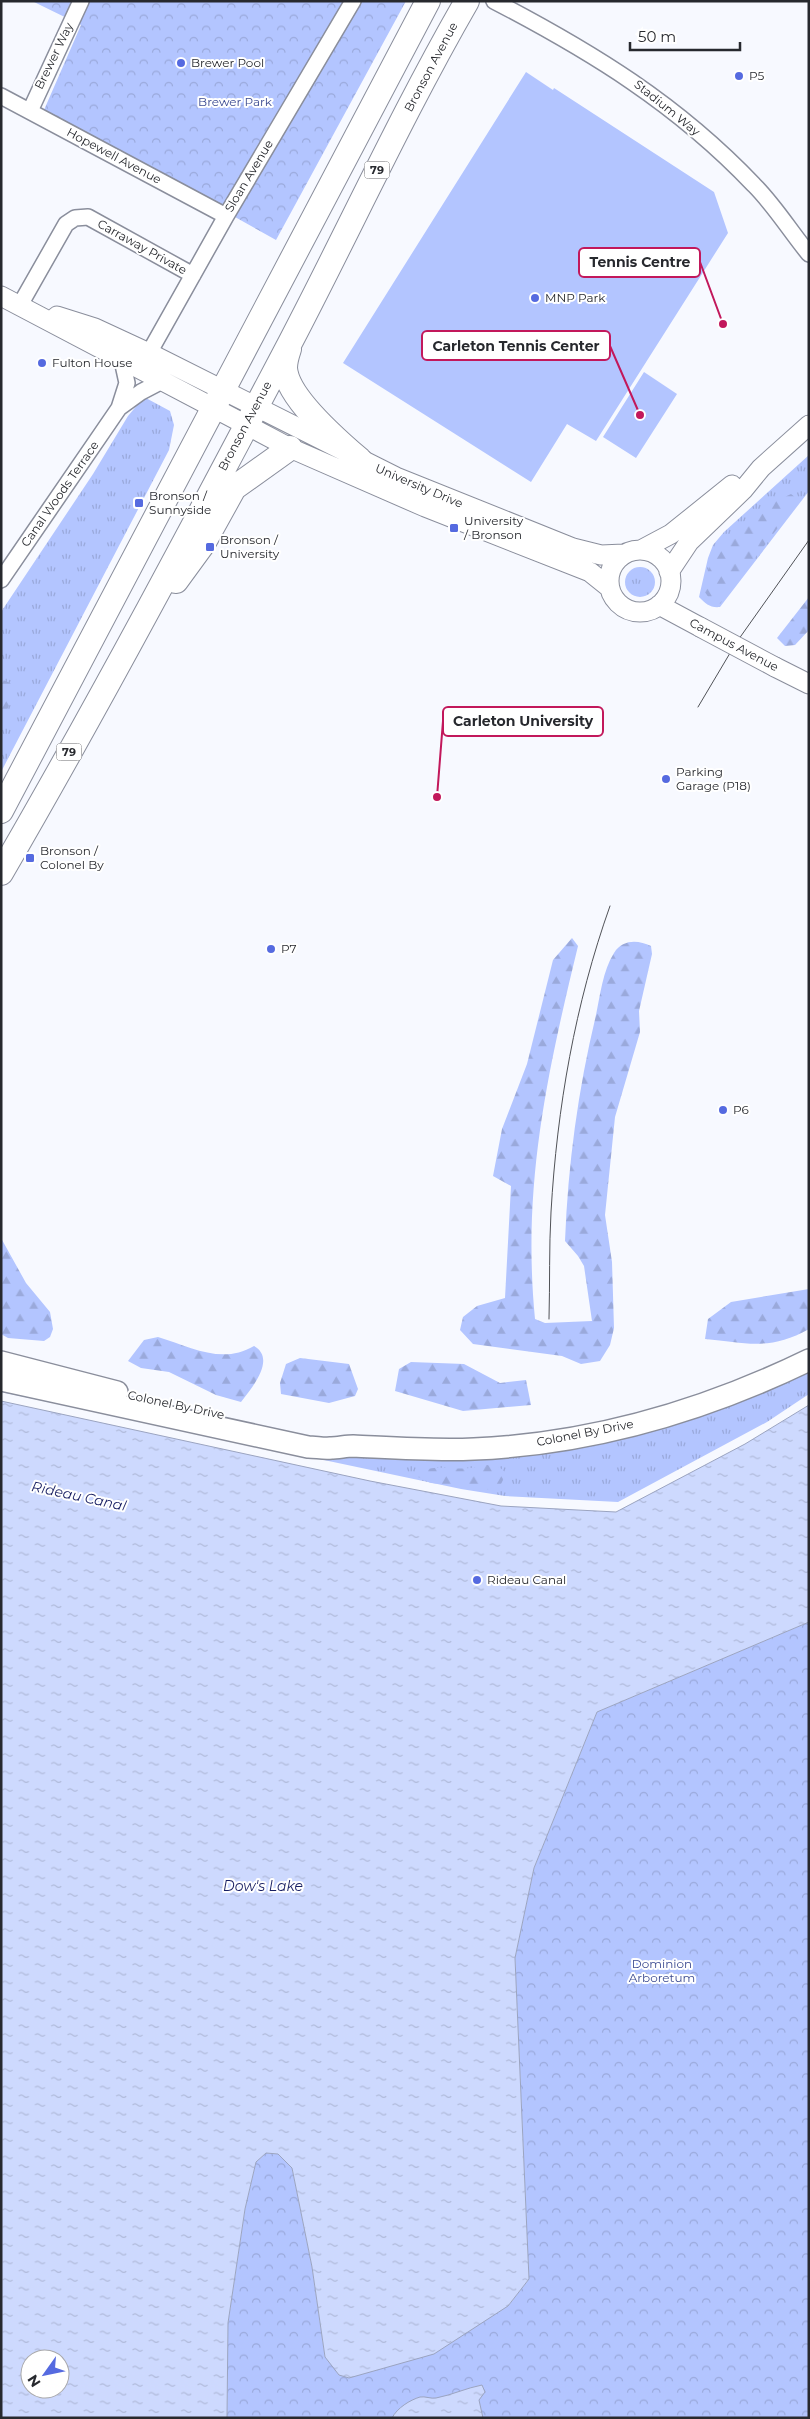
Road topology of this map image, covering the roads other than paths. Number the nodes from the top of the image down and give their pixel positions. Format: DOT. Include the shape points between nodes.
graph roads {
  1 [pos="81,1"];
  2 [pos="353,1"];
  3 [pos="428,1"];
  4 [pos="467,1"];
  5 [pos="494,1"];
  6 [pos="1,96"];
  7 [pos="30,110"];
  8 [pos="226,216"];
  9 [pos="809,254"];
  10 [pos="193,275"];
  11 [pos="1,296"];
  12 [pos="20,305"];
  13 [pos="290,342"];
  14 [pos="149,354"];
  15 [pos="122,360"];
  16 [pos="162,381"];
  17 [pos="218,399"];
  18 [pos="119,408"];
  19 [pos="250,416"];
  20 [pos="809,425"];
  21 [pos="290,448"];
  22 [pos="360,460"];
  23 [pos="761,468"];
  24 [pos="633,552"];
  25 [pos="669,572"];
  26 [pos="1,580"];
  27 [pos="610,588"];
  28 [pos="659,605"];
  29 [pos="136,631"];
  30 [pos="808,684"];
  31 [pos="1,811"];
  32 [pos="1,873"];
  33 [pos="809,1360"];
  34 [pos="1,1362"];
  35 [pos="1,1380"];
  36 [pos="350,1446"];
  1 -- 7 [label="street, Brewer Way"];
  2 -- 8 [label="street, Sloan Avenue"];
  3 -- 17 [label="main road, 79"];
  4 -- 13 [label="main road, Bronson Avenue / 79"];
  5 -- 9 [label="street, Stadium Way" via="569,42 660,101 756,186"];
  6 -- 7 [label="street, Hopewell Avenue"];
  7 -- 8 [label="street, Hopewell Avenue"];
  8 -- 10 [label="street, Sloan Avenue"];
  10 -- 12 [label="street, Carraway Private" via="88,218 75,218 66,224"];
  10 -- 14 [label="street, Sloan Avenue"];
  11 -- 12 [label="street"];
  12 -- 14 [label="street" via="95,328"];
  12 -- 15 [label="street"];
  13 -- 19 [label="main road, Bronson Avenue / 79"];
  13 -- 22 [label="main road" via="285,366 288,380 318,422"];
  14 -- 17 [label="street"];
  15 -- 16 [label="street"];
  15 -- 18 [label="street, Canal Woods Terrace" via="126,383"];
  16 -- 17 [label="street"];
  16 -- 18 [label="street, Canal Woods Terrace"];
  17 -- 19 [label="street"];
  17 -- 31 [label="main road, 79"];
  18 -- 26 [label="street, Canal Woods Terrace"];
  19 -- 21 [label="street, University Drive"];
  19 -- 22 [label="street, University Drive"];
  19 -- 29 [label="main road, Bronson Avenue / 79"];
  20 -- 23 [label="street, University Drive"];
  21 -- 27 [label="street, University Drive" via="590,572"];
  21 -- 29 [label="main road" via="234,488 191,563"];
  22 -- 24 [label="street, University Drive" via="573,548 601,555"];
  23 -- 24 [label="street, University Drive" via="734,483 671,534"];
  23 -- 25 [label="street, University Drive" via="684,548"];
  24 -- 25 [label="street" via="659,557"];
  24 -- 27 [label="street" via="611,569"];
  25 -- 28 [label="street" via="669,590"];
  27 -- 28 [label="street" via="613,597 628,610 646,611"];
  28 -- 30 [label="street, Campus Avenue, bridge"];
  29 -- 32 [label="main road, Bronson Avenue / 79"];
  33 -- 36 [label="main road, Colonel By Drive" via="702,1406 572,1438 477,1449"];
  34 -- 36 [label="main road, Colonel By Drive" via="127,1394 333,1439"];
  35 -- 36 [label="main road, Colonel By Drive" via="308,1447 330,1449"];
}
